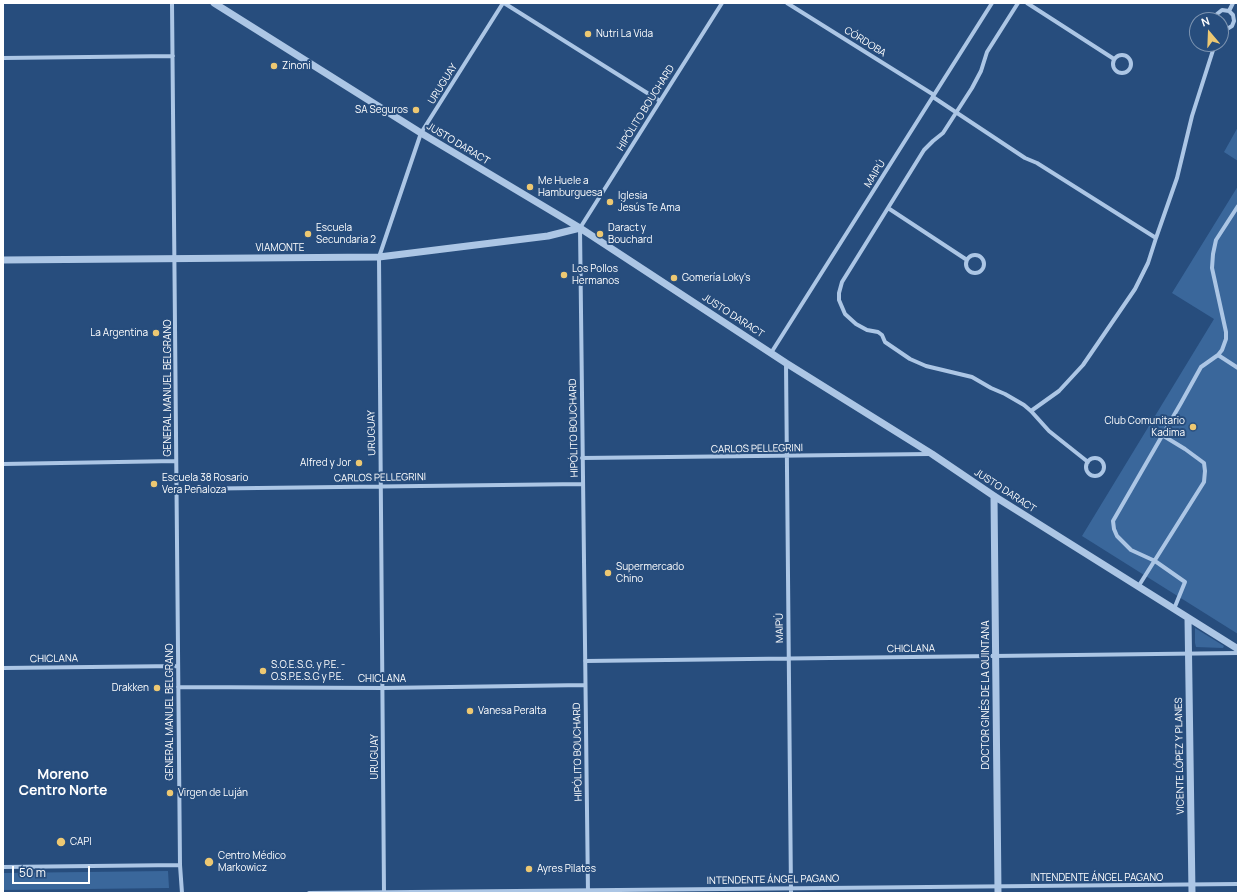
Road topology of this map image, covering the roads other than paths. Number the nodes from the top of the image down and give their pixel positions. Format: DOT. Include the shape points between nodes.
graph roads {
  1 [pos="172,3"];
  2 [pos="214,3"];
  3 [pos="504,3"];
  4 [pos="722,3"];
  5 [pos="787,3"];
  6 [pos="992,3"];
  7 [pos="1018,3"];
  8 [pos="1026,3"];
  9 [pos="1233,3"];
  10 [pos="1229,11"];
  11 [pos="1219,12"];
  12 [pos="1229,28"];
  13 [pos="1212,52"];
  14 [pos="173,56"];
  15 [pos="3,58"];
  16 [pos="1114,59"];
  17 [pos="933,96"];
  18 [pos="660,100"];
  19 [pos="956,112"];
  20 [pos="421,133"];
  21 [pos="1238,206"];
  22 [pos="888,208"];
  23 [pos="580,228"];
  24 [pos="1156,238"];
  25 [pos="379,257"];
  26 [pos="175,259"];
  27 [pos="3,260"];
  28 [pos="967,260"];
  29 [pos="771,353"];
  30 [pos="1218,355"];
  31 [pos="786,363"];
  32 [pos="1238,368"];
  33 [pos="1031,411"];
  34 [pos="1162,435"];
  35 [pos="932,454"];
  36 [pos="787,456"];
  37 [pos="582,458"];
  38 [pos="176,461"];
  39 [pos="1088,462"];
  40 [pos="3,464"];
  41 [pos="583,484"];
  42 [pos="381,486"];
  43 [pos="177,489"];
  44 [pos="994,496"];
  45 [pos="1155,560"];
  46 [pos="1138,587"];
  47 [pos="1174,609"];
  48 [pos="1188,618"];
  49 [pos="1238,649"];
  50 [pos="1238,653"];
  51 [pos="1188,654"];
  52 [pos="996,656"];
  53 [pos="789,658"];
  54 [pos="585,660"];
  55 [pos="178,666"];
  56 [pos="3,668"];
  57 [pos="585,685"];
  58 [pos="178,687"];
  59 [pos="383,688"];
  60 [pos="180,865"];
  61 [pos="3,867"];
  62 [pos="1238,884"];
  63 [pos="1192,885"];
  64 [pos="791,890"];
  65 [pos="998,890"];
  66 [pos="588,892"];
  67 [pos="182,893"];
  68 [pos="308,893"];
  69 [pos="384,893"];
  70 [pos="1192,893"];
  1 -- 14 [label="street, GENERAL MANUEL BELGRANO"];
  2 -- 20 [label="street, JUSTO DARACT"];
  3 -- 18 [label="street"];
  3 -- 20 [label="street, URUGUAY"];
  4 -- 18 [label="street, HIPÓLITO BOUCHARD"];
  5 -- 17 [label="street, CÓRDOBA"];
  6 -- 17 [label="street, MAIPÚ"];
  7 -- 19 [label="street" via="986,52 972,88"];
  8 -- 16 [label="street"];
  9 -- 10 [label="street"];
  10 -- 11 [label="street"];
  10 -- 12 [label="street" via="1234,17 1234,23"];
  13 -- 24 [label="street" via="1192,116 1177,178"];
  14 -- 15 [label="street"];
  14 -- 26 [label="street, GENERAL MANUEL BELGRANO"];
  16 -- 16 [label="street" via="1113,67 1117,72 1130,69 1131,62 1128,57 1122,55"];
  17 -- 19 [label="street, CÓRDOBA"];
  17 -- 29 [label="street, MAIPÚ"];
  18 -- 23 [label="street, HIPÓLITO BOUCHARD"];
  19 -- 22 [label="street" via="943,133 924,150"];
  19 -- 24 [label="street, CÓRDOBA" via="1025,158"];
  20 -- 23 [label="street, JUSTO DARACT"];
  20 -- 25 [label="street, URUGUAY"];
  21 -- 30 [label="street" via="1216,240 1212,254 1212,268 1226,332 1226,339"];
  22 -- 28 [label="street"];
  22 -- 33 [label="street" via="842,282 839,300 845,314 867,330 878,332 885,342 910,359 926,366 972,377"];
  23 -- 25 [label="street, VIAMONTE" via="548,236"];
  23 -- 29 [label="street, JUSTO DARACT"];
  23 -- 37 [label="street, HIPÓLITO BOUCHARD"];
  24 -- 33 [label="street" via="1148,263 1135,289 1083,365 1060,391"];
  25 -- 26 [label="street, VIAMONTE"];
  25 -- 42 [label="street, URUGUAY"];
  26 -- 27 [label="street, VIAMONTE"];
  26 -- 38 [label="street, GENERAL MANUEL BELGRANO"];
  28 -- 28 [label="street" via="967,268 971,272 979,272 983,268 984,262 978,255"];
  29 -- 31 [label="street, JUSTO DARACT"];
  30 -- 32 [label="street"];
  30 -- 34 [label="street" via="1201,367"];
  31 -- 35 [label="street, JUSTO DARACT"];
  31 -- 36 [label="street, MAIPÚ"];
  33 -- 39 [label="street" via="1049,431"];
  34 -- 45 [label="street" via="1113,520 1117,536 1131,550"];
  34 -- 45 [label="street" via="1204,463 1206,471 1204,482"];
  35 -- 36 [label="street, CARLOS PELLEGRINI"];
  35 -- 44 [label="street, JUSTO DARACT"];
  36 -- 37 [label="street, CARLOS PELLEGRINI"];
  36 -- 53 [label="street, MAIPÚ"];
  37 -- 41 [label="street, HIPÓLITO BOUCHARD"];
  38 -- 40 [label="street"];
  38 -- 43 [label="street, GENERAL MANUEL BELGRANO"];
  39 -- 39 [label="street" via="1086,468 1089,474 1094,477 1103,473 1105,467 1101,460 1092,459"];
  41 -- 42 [label="street, CARLOS PELLEGRINI"];
  41 -- 54 [label="street, HIPÓLITO BOUCHARD"];
  42 -- 43 [label="street, CARLOS PELLEGRINI"];
  42 -- 59 [label="street, URUGUAY"];
  43 -- 55 [label="street, GENERAL MANUEL BELGRANO"];
  44 -- 46 [label="street, JUSTO DARACT"];
  44 -- 52 [label="street, DOCTOR GINÉS DE LA QUINTANA"];
  45 -- 46 [label="street"];
  45 -- 47 [label="street" via="1185,582"];
  46 -- 47 [label="street, JUSTO DARACT"];
  47 -- 48 [label="street, JUSTO DARACT"];
  48 -- 49 [label="street, JUSTO DARACT"];
  48 -- 51 [label="street, VICENTE LÓPEZ Y PLANES"];
  50 -- 51 [label="street, CHICLANA"];
  51 -- 52 [label="street, CHICLANA"];
  51 -- 63 [label="street, VICENTE LÓPEZ Y PLANES"];
  52 -- 53 [label="street, CHICLANA"];
  52 -- 65 [label="street, DOCTOR GINÉS DE LA QUINTANA"];
  53 -- 54 [label="street, CHICLANA"];
  53 -- 64 [label="street, MAIPÚ"];
  54 -- 57 [label="street, HIPÓLITO BOUCHARD"];
  55 -- 56 [label="street, CHICLANA"];
  55 -- 58 [label="street, GENERAL MANUEL BELGRANO"];
  57 -- 59 [label="street, CHICLANA"];
  57 -- 66 [label="street, HIPÓLITO BOUCHARD"];
  58 -- 59 [label="street, CHICLANA"];
  58 -- 60 [label="street, GENERAL MANUEL BELGRANO"];
  59 -- 69 [label="street, URUGUAY"];
  60 -- 61 [label="street"];
  60 -- 67 [label="street, GENERAL MANUEL BELGRANO"];
  62 -- 63 [label="street, INTENDENTE ÁNGEL PAGANO"];
  63 -- 65 [label="street, INTENDENTE ÁNGEL PAGANO"];
  63 -- 70 [label="street, VICENTE LÓPEZ Y PLANES"];
  64 -- 65 [label="street, INTENDENTE ÁNGEL PAGANO"];
  64 -- 66 [label="street, INTENDENTE ÁNGEL PAGANO"];
  66 -- 69 [label="street, INTENDENTE ÁNGEL PAGANO"];
  68 -- 69 [label="street, INTENDENTE ÁNGEL PAGANO"];
}
